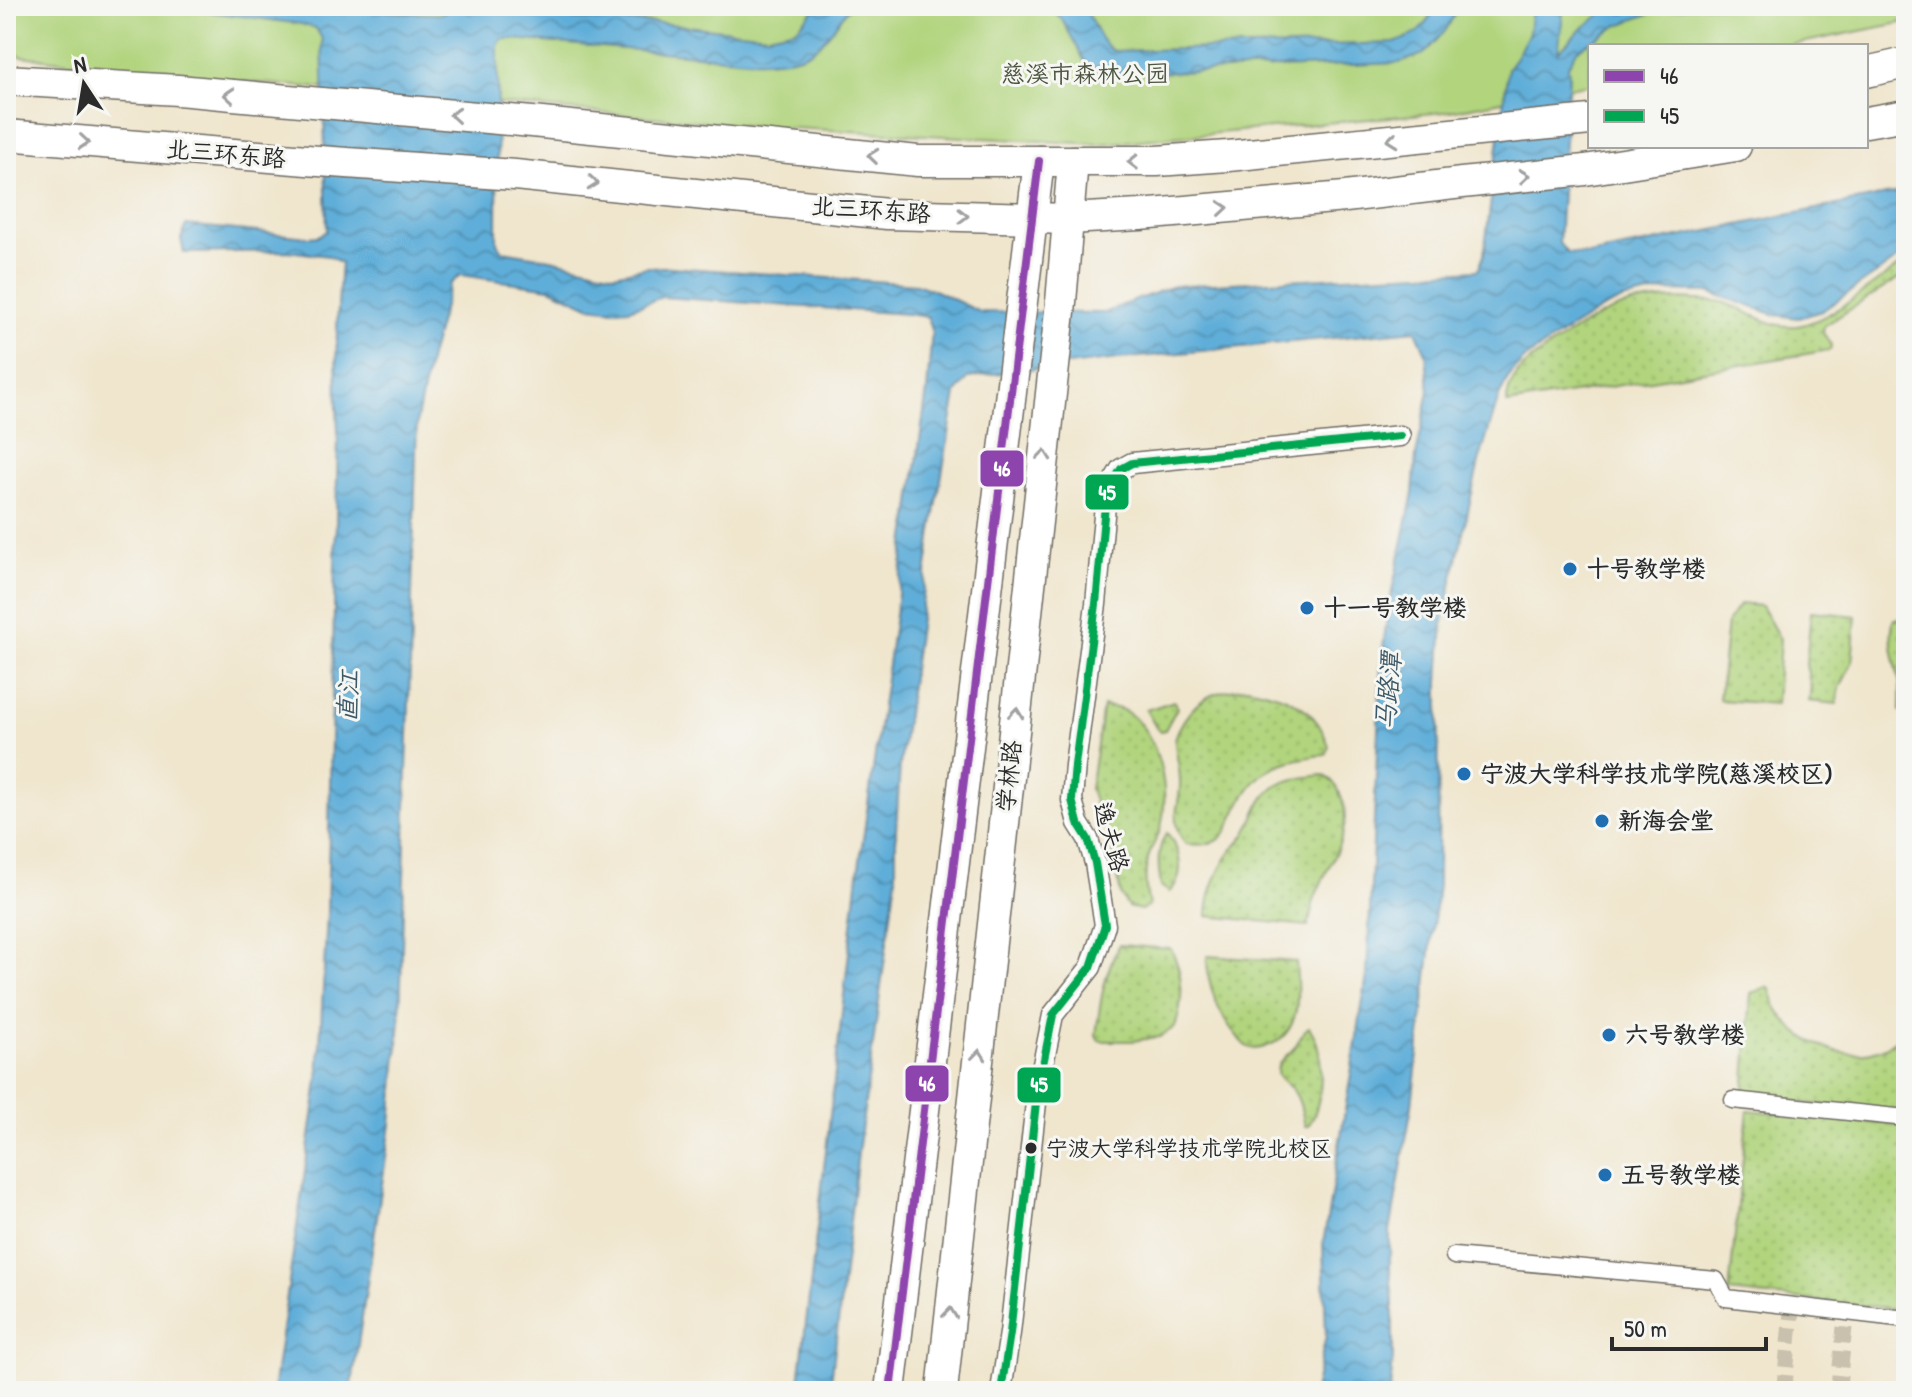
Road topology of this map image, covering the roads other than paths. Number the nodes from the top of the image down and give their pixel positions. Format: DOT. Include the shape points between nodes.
graph roads {
  1 [pos="1906,63"];
  2 [pos="1868,72"];
  3 [pos="6,80"];
  4 [pos="1906,115"];
  5 [pos="1588,120"];
  6 [pos="1868,122"];
  7 [pos="6,135"];
  8 [pos="1723,148"];
  9 [pos="1039,161"];
  10 [pos="1073,161"];
  11 [pos="1033,218"];
  12 [pos="1069,219"];
  13 [pos="1400,436"];
  14 [pos="1733,1100"];
  15 [pos="1906,1118"];
  16 [pos="1454,1256"];
  17 [pos="1906,1319"];
  18 [pos="890,1391"];
  19 [pos="942,1391"];
  20 [pos="1001,1391"];
  1 -- 2 [label="main road"];
  9 -- 3 [label="main road, one-way" via="918,161 178,90"];
  4 -- 6 [label="main road"];
  5 -- 10 [label="main road, one-way" via="1228,156"];
  7 -- 11 [label="main road, 北三环东路, one-way" via="515,175 887,214"];
  12 -- 8 [label="main road, 北三环东路, one-way" via="1345,197 1585,170"];
  9 -- 10 [label="main road"];
  9 -- 11 [label="main road, 学林路"];
  10 -- 12 [label="main road, 学林路"];
  11 -- 12 [label="main road, 北三环东路"];
  11 -- 18 [label="main road, 学林路"];
  19 -- 12 [label="main road, 学林路, one-way"];
  13 -- 20 [label="street, 逸夫路" via="1132,463 1121,469 1106,494 1072,800 1095,863 1105,925 1091,967 1053,1015 1037,1094"];
  14 -- 15 [label="street"];
  16 -- 17 [label="street" via="1716,1280 1726,1298"];
}
